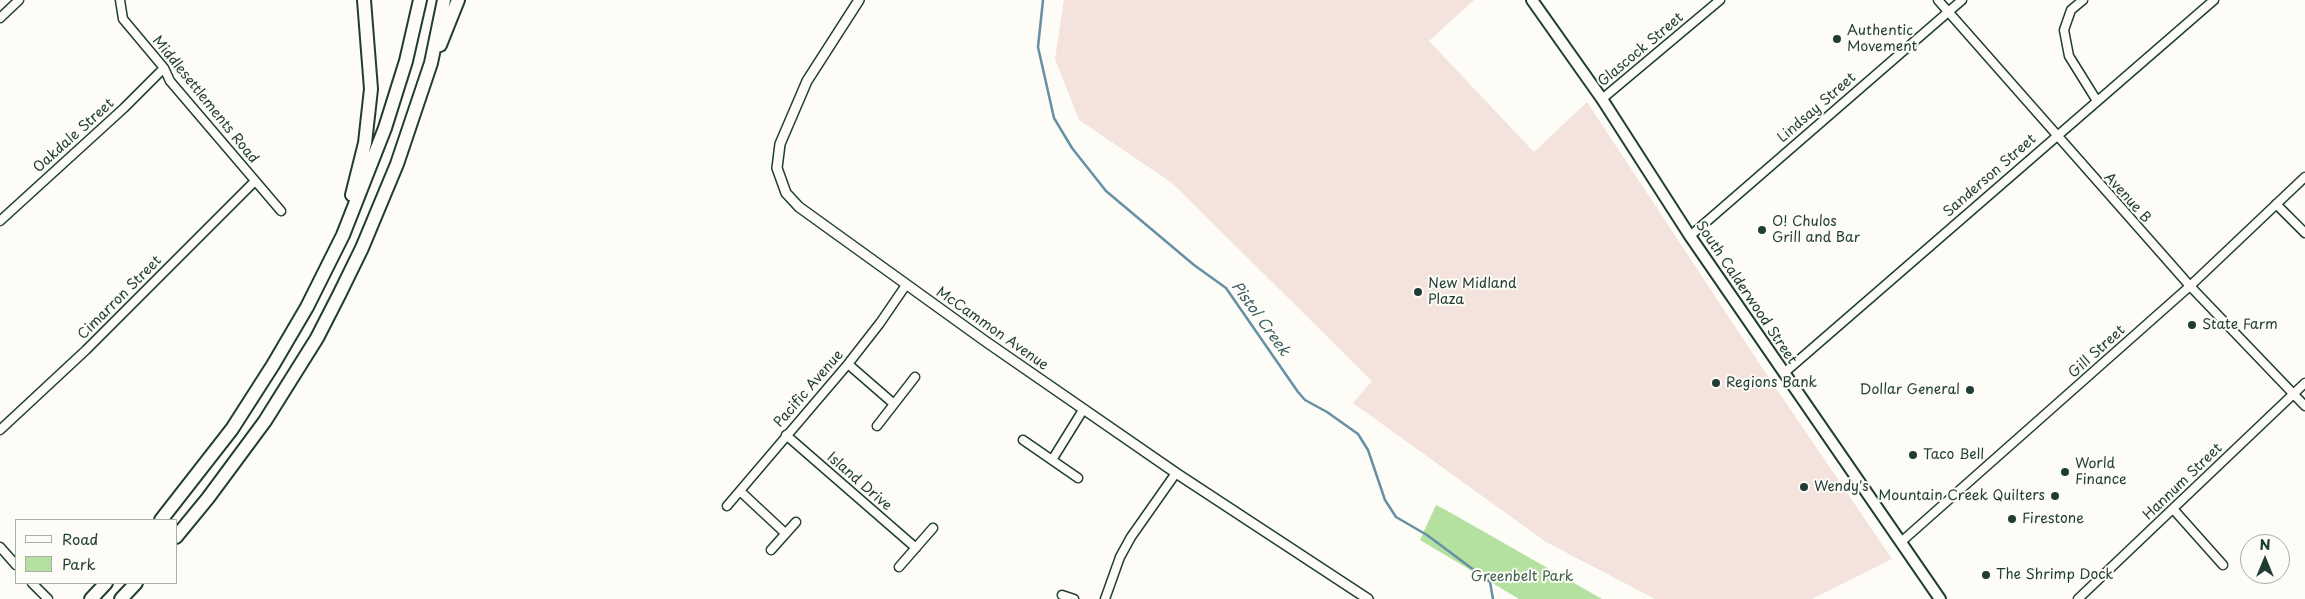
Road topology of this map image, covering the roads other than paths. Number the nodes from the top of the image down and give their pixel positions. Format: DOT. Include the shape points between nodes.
graph roads {
  1 [pos="19,0"];
  2 [pos="120,0"];
  3 [pos="364,0"];
  4 [pos="420,0"];
  5 [pos="444,0"];
  6 [pos="458,0"];
  7 [pos="859,0"];
  8 [pos="1532,0"];
  9 [pos="1720,0"];
  10 [pos="1938,0"];
  11 [pos="1962,0"];
  12 [pos="2083,0"];
  13 [pos="2214,0"];
  14 [pos="1948,12"];
  15 [pos="0,18"];
  16 [pos="431,63"];
  17 [pos="164,68"];
  18 [pos="1602,99"];
  19 [pos="2097,101"];
  20 [pos="2056,136"];
  21 [pos="2305,177"];
  22 [pos="255,181"];
  23 [pos="2276,204"];
  24 [pos="281,211"];
  25 [pos="0,221"];
  26 [pos="2305,233"];
  27 [pos="343,235"];
  28 [pos="1690,236"];
  29 [pos="906,285"];
  30 [pos="2190,286"];
  31 [pos="848,364"];
  32 [pos="1784,373"];
  33 [pos="915,377"];
  34 [pos="2305,383"];
  35 [pos="2294,394"];
  36 [pos="894,404"];
  37 [pos="2305,406"];
  38 [pos="1084,410"];
  39 [pos="877,426"];
  40 [pos="0,430"];
  41 [pos="786,435"];
  42 [pos="1023,440"];
  43 [pos="1052,460"];
  44 [pos="1176,473"];
  45 [pos="1078,478"];
  46 [pos="740,491"];
  47 [pos="727,506"];
  48 [pos="2174,510"];
  49 [pos="162,519"];
  50 [pos="796,522"];
  51 [pos="933,528"];
  52 [pos="178,534"];
  53 [pos="786,534"];
  54 [pos="1901,542"];
  55 [pos="0,547"];
  56 [pos="916,548"];
  57 [pos="771,550"];
  58 [pos="15,564"];
  59 [pos="2223,564"];
  60 [pos="899,568"];
  61 [pos="33,584"];
  62 [pos="105,584"];
  63 [pos="135,584"];
  64 [pos="1062,595"];
  65 [pos="48,599"];
  66 [pos="91,599"];
  67 [pos="122,599"];
  68 [pos="1074,599"];
  69 [pos="1105,599"];
  70 [pos="1367,599"];
  71 [pos="1940,599"];
  72 [pos="2078,599"];
  1 -- 15 [label="street"];
  2 -- 17 [label="street, Middlesettlements Road" via="123,19"];
  3 -- 27 [label="highway" via="369,50 369,113 360,168 347,208"];
  4 -- 27 [label="highway" via="388,120"];
  5 -- 16 [label="highway"];
  6 -- 16 [label="highway"];
  7 -- 29 [label="street, McCammon Avenue" via="807,81 780,144 777,168 786,193 799,207"];
  8 -- 18 [label="main road, South Calderwood Street"];
  9 -- 18 [label="street, Glascock Street"];
  10 -- 14 [label="street, Avenue B"];
  11 -- 14 [label="street, Lindsay Street"];
  12 -- 19 [label="street" via="2072,10 2064,30 2070,56"];
  13 -- 19 [label="street, Sanderson Street"];
  14 -- 20 [label="street, Avenue B"];
  14 -- 28 [label="street, Lindsay Street"];
  16 -- 52 [label="highway" via="382,203 317,338 237,460"];
  17 -- 22 [label="street, Middlesettlements Road" via="170,81"];
  17 -- 25 [label="street, Oakdale Street"];
  18 -- 28 [label="main road, South Calderwood Street"];
  19 -- 20 [label="street, Sanderson Street"];
  20 -- 30 [label="street, Avenue B"];
  20 -- 32 [label="street, Sanderson Street"];
  21 -- 23 [label="street, Gill Street"];
  22 -- 24 [label="street, Middlesettlements Road"];
  22 -- 40 [label="street, Cimarron Street" via="86,350"];
  23 -- 26 [label="street"];
  23 -- 30 [label="street, Gill Street"];
  27 -- 49 [label="highway" via="273,365 232,429"];
  28 -- 32 [label="main road, South Calderwood Street"];
  29 -- 31 [label="street, Pacific Avenue"];
  29 -- 38 [label="street, McCammon Avenue"];
  30 -- 35 [label="street, Avenue B"];
  30 -- 54 [label="street, Gill Street"];
  31 -- 36 [label="street"];
  31 -- 41 [label="street, Pacific Avenue"];
  32 -- 54 [label="main road, South Calderwood Street"];
  33 -- 36 [label="street"];
  34 -- 35 [label="street, Hannum Street"];
  35 -- 37 [label="street, Avenue B"];
  35 -- 48 [label="street, Hannum Street"];
  36 -- 39 [label="street"];
  38 -- 43 [label="street"];
  38 -- 44 [label="street, McCammon Avenue"];
  41 -- 46 [label="street, Pacific Avenue"];
  41 -- 56 [label="street, Island Drive"];
  42 -- 43 [label="street"];
  43 -- 45 [label="street"];
  44 -- 69 [label="street" via="1131,536"];
  44 -- 70 [label="street, McCammon Avenue"];
  46 -- 47 [label="street, Pacific Avenue"];
  46 -- 53 [label="street"];
  48 -- 59 [label="street"];
  48 -- 72 [label="street, Hannum Street"];
  50 -- 53 [label="street"];
  51 -- 56 [label="street"];
  53 -- 57 [label="street"];
  54 -- 71 [label="main road, South Calderwood Street"];
  55 -- 58 [label="street"];
  56 -- 60 [label="street"];
  61 -- 65 [label="street"];
  62 -- 66 [label="highway"];
  63 -- 67 [label="highway"];
  64 -- 68 [label="street"];
}
